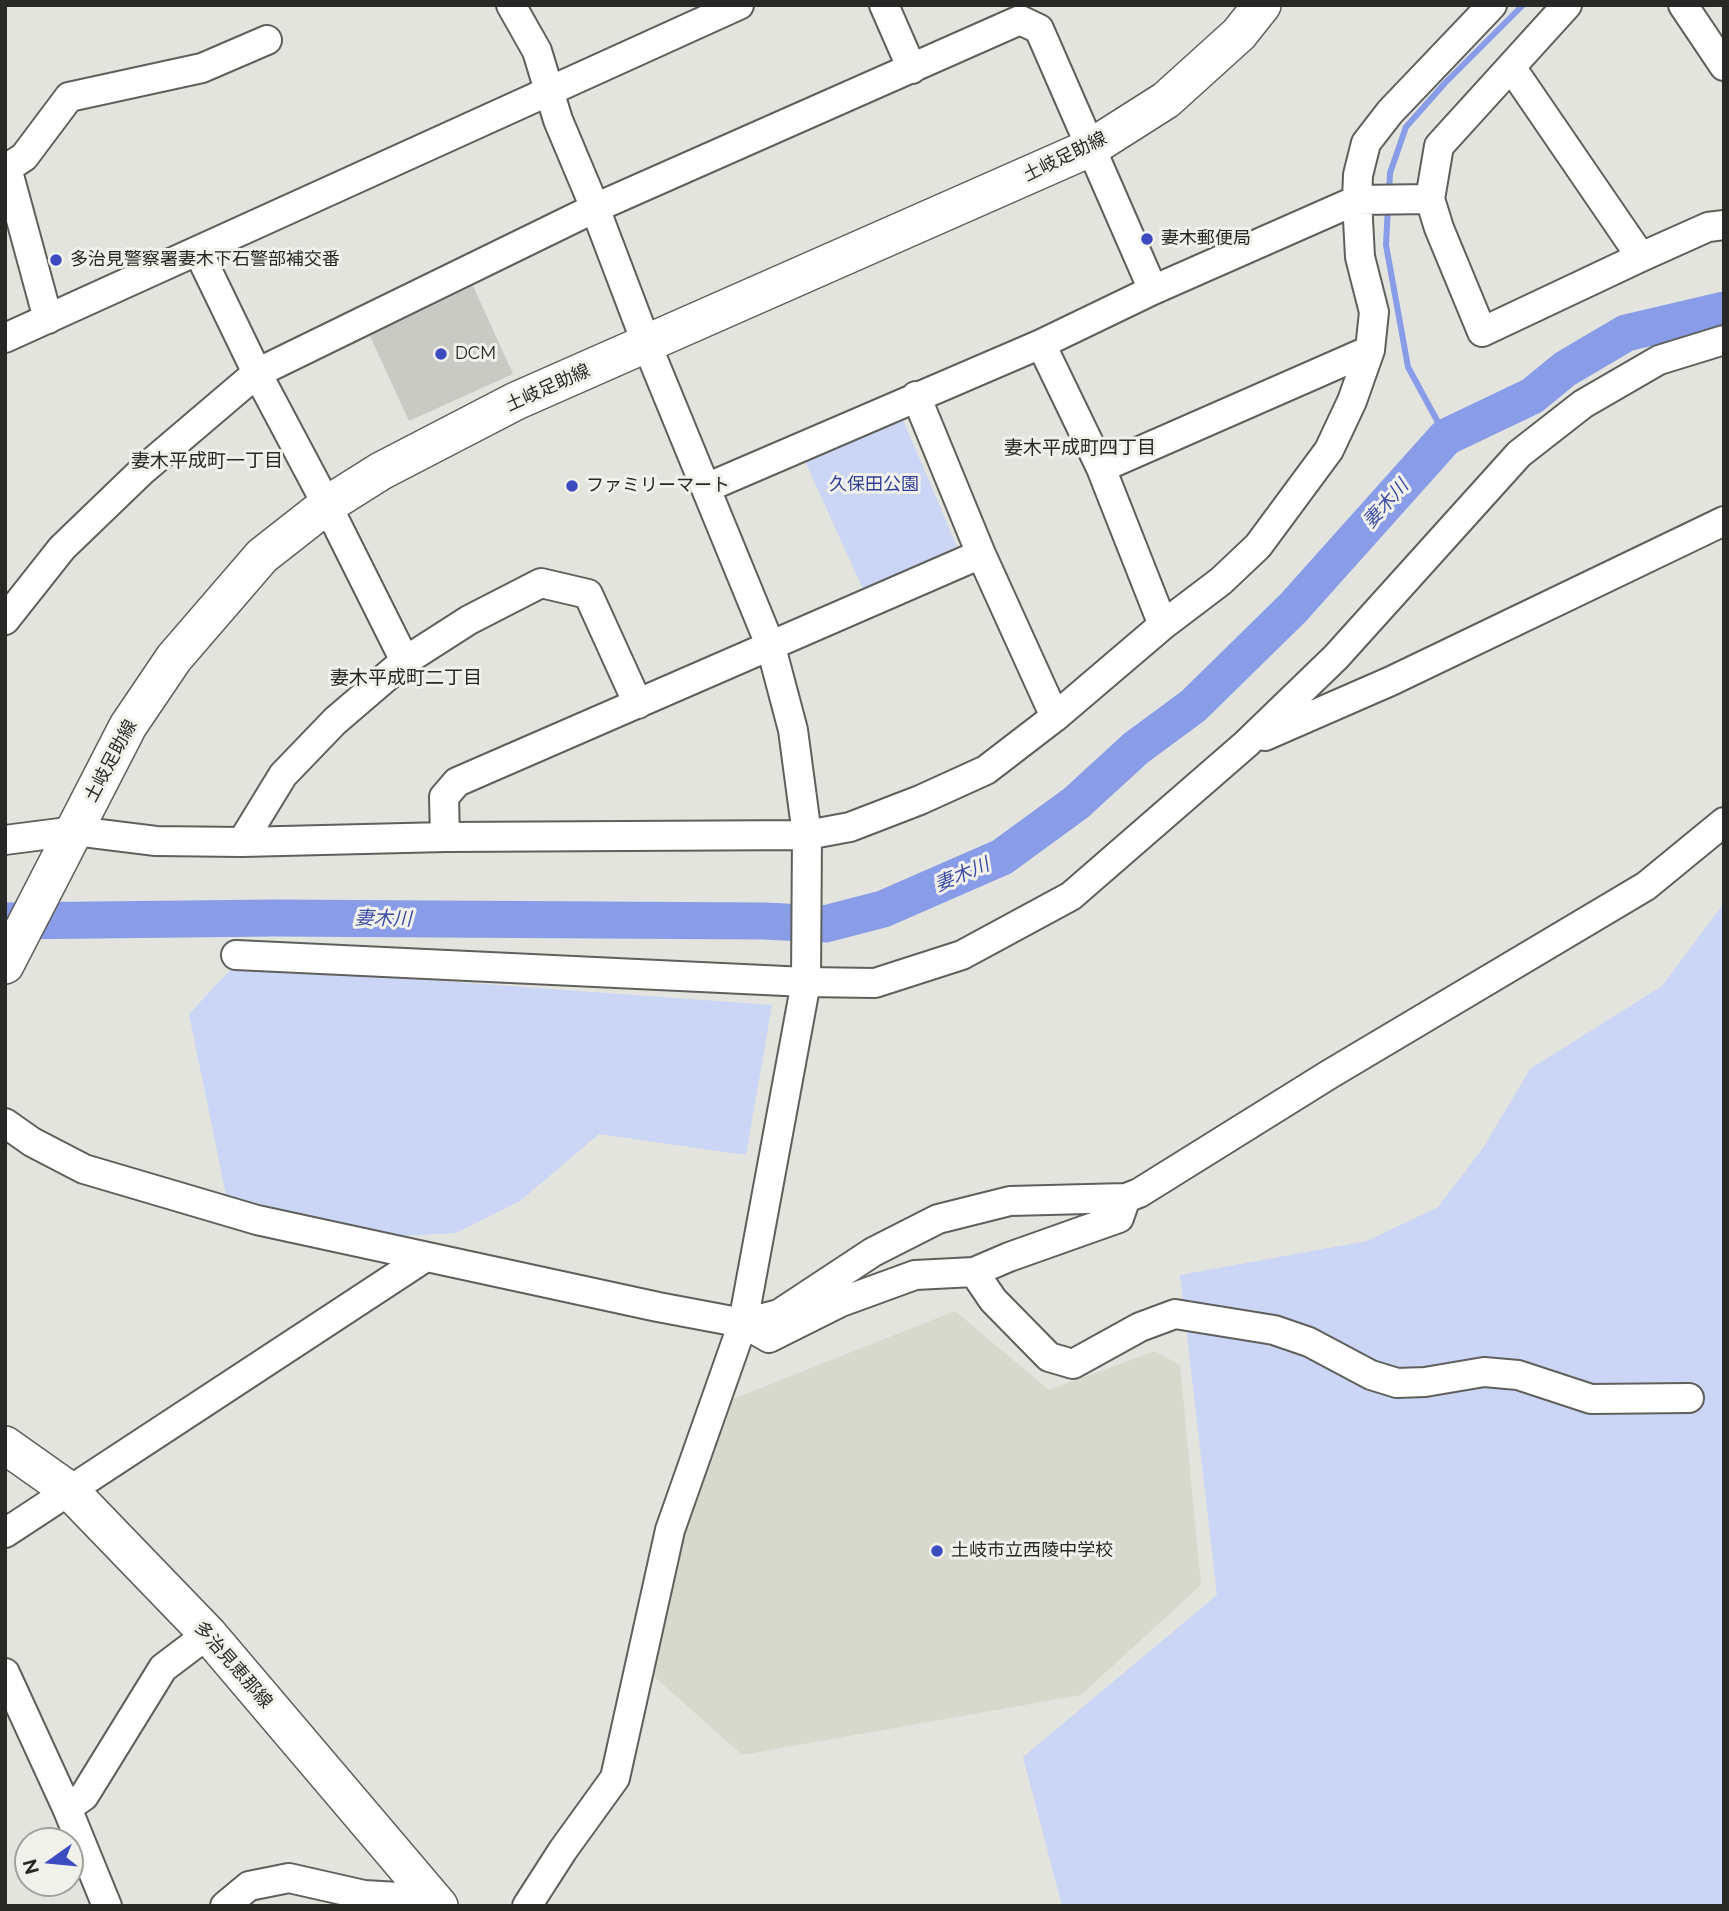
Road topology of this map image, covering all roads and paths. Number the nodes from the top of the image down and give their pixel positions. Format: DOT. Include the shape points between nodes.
graph roads {
  1 [pos="511,5"];
  2 [pos="739,5"];
  3 [pos="884,5"];
  4 [pos="1262,5"];
  5 [pos="1492,5"];
  6 [pos="1567,5"];
  7 [pos="1682,5"];
  8 [pos="267,40"];
  9 [pos="1724,66"];
  10 [pos="1511,67"];
  11 [pos="912,69"];
  12 [pos="550,91"];
  13 [pos="1092,148"];
  14 [pos="1430,199"];
  15 [pos="1357,200"];
  16 [pos="595,208"];
  17 [pos="1724,225"];
  18 [pos="198,251"];
  19 [pos="1641,257"];
  20 [pos="1153,290"];
  21 [pos="48,319"];
  22 [pos="5,338"];
  23 [pos="1724,341"];
  24 [pos="1041,344"];
  25 [pos="647,345"];
  26 [pos="1370,350"];
  27 [pos="257,373"];
  28 [pos="916,396"];
  29 [pos="1101,468"];
  30 [pos="706,488"];
  31 [pos="327,505"];
  32 [pos="1724,521"];
  33 [pos="981,554"];
  34 [pos="16,596"];
  35 [pos="5,620"];
  36 [pos="1163,625"];
  37 [pos="771,647"];
  38 [pos="405,661"];
  39 [pos="638,704"];
  40 [pos="1055,717"];
  41 [pos="1246,744"];
  42 [pos="1724,822"];
  43 [pos="807,835"];
  44 [pos="445,837"];
  45 [pos="5,839"];
  46 [pos="68,842"];
  47 [pos="242,842"];
  48 [pos="236,955"];
  49 [pos="5,965"];
  50 [pos="806,982"];
  51 [pos="5,1123"];
  52 [pos="1126,1198"];
  53 [pos="424,1258"];
  54 [pos="974,1272"];
  55 [pos="743,1323"];
  56 [pos="1689,1398"];
  57 [pos="5,1445"];
  58 [pos="70,1491"];
  59 [pos="5,1533"];
  60 [pos="208,1634"];
  61 [pos="5,1673"];
  62 [pos="67,1808"];
  63 [pos="436,1902"];
  64 [pos="107,1906"];
  65 [pos="225,1906"];
  66 [pos="527,1906"];
  1 -- 12 [label="street" via="537,51"];
  2 -- 12 [label="street"];
  3 -- 11 [label="street"];
  4 -- 13 [label="main road, 土岐足助線" via="1239,34 1166,100"];
  5 -- 15 [label="street" via="1366,143"];
  6 -- 10 [label="street"];
  7 -- 9 [label="street"];
  8 -- 21 [label="street" via="202,68 69,97 23,157 7,168"];
  10 -- 14 [label="street" via="1439,146"];
  10 -- 19 [label="street"];
  11 -- 13 [label="street" via="1020,20 1039,29"];
  11 -- 16 [label="street"];
  12 -- 16 [label="street"];
  12 -- 18 [label="street"];
  13 -- 20 [label="street"];
  13 -- 25 [label="main road, 土岐足助線"];
  14 -- 15 [label="street"];
  14 -- 19 [label="street" via="1482,332"];
  15 -- 20 [label="street"];
  15 -- 26 [label="street" via="1360,257 1374,312"];
  16 -- 25 [label="street"];
  16 -- 27 [label="street"];
  17 -- 19 [label="street"];
  18 -- 21 [label="street"];
  18 -- 27 [label="street"];
  20 -- 24 [label="street"];
  21 -- 22 [label="street"];
  23 -- 41 [label="street" via="1659,360 1583,404 1520,454 1336,657"];
  24 -- 28 [label="street"];
  24 -- 29 [label="street"];
  25 -- 30 [label="street"];
  25 -- 31 [label="main road, 土岐足助線" via="516,401 381,471"];
  26 -- 29 [label="street"];
  26 -- 36 [label="street" via="1329,450 1294,499 1258,546"];
  27 -- 31 [label="street"];
  27 -- 34 [label="street" via="143,470"];
  28 -- 30 [label="street"];
  28 -- 33 [label="street"];
  29 -- 36 [label="street"];
  30 -- 37 [label="street"];
  31 -- 38 [label="street"];
  31 -- 46 [label="main road, 土岐足助線" via="262,556 174,658 128,726"];
  32 -- 41 [label="street" via="1391,681"];
  33 -- 37 [label="street"];
  33 -- 40 [label="street"];
  34 -- 35 [label="street"];
  36 -- 40 [label="street"];
  37 -- 39 [label="street"];
  37 -- 43 [label="street" via="793,730"];
  38 -- 39 [label="street" via="469,620 541,583 588,594"];
  38 -- 47 [label="street" via="335,721 283,775"];
  39 -- 44 [label="street" via="457,782 444,797"];
  40 -- 43 [label="street" via="986,770 850,827"];
  41 -- 50 [label="street" via="1148,832 1059,903 962,955 875,983"];
  42 -- 52 [label="street" via="1646,886"];
  43 -- 44 [label="street"];
  43 -- 50 [label="street"];
  44 -- 47 [label="street"];
  45 -- 46 [label="street"];
  46 -- 47 [label="street"];
  46 -- 49 [label="main road, 土岐足助線"];
  48 -- 50 [label="street"];
  50 -- 55 [label="street"];
  51 -- 53 [label="street" via="84,1168 257,1220"];
  52 -- 54 [label="street" via="1119,1218"];
  52 -- 55 [label="street" via="1010,1201 938,1219 873,1252 779,1314"];
  53 -- 55 [label="street"];
  53 -- 58 [label="street"];
  54 -- 55 [label="street" via="915,1275 841,1302 769,1338"];
  54 -- 56 [label="street" via="993,1300 1049,1357 1073,1364 1140,1327 1175,1314 1274,1330 1397,1383 1484,1371 1518,1375 1591,1399"];
  55 -- 66 [label="street" via="670,1530 615,1778"];
  57 -- 58 [label="main road, 多治見恵那線"];
  58 -- 59 [label="street"];
  58 -- 60 [label="main road, 多治見恵那線"];
  60 -- 62 [label="street" via="163,1668 84,1796"];
  60 -- 63 [label="main road, 多治見恵那線"];
  61 -- 62 [label="street"];
  62 -- 64 [label="street"];
  63 -- 65 [label="street" via="364,1895 289,1878 249,1886"];
}
